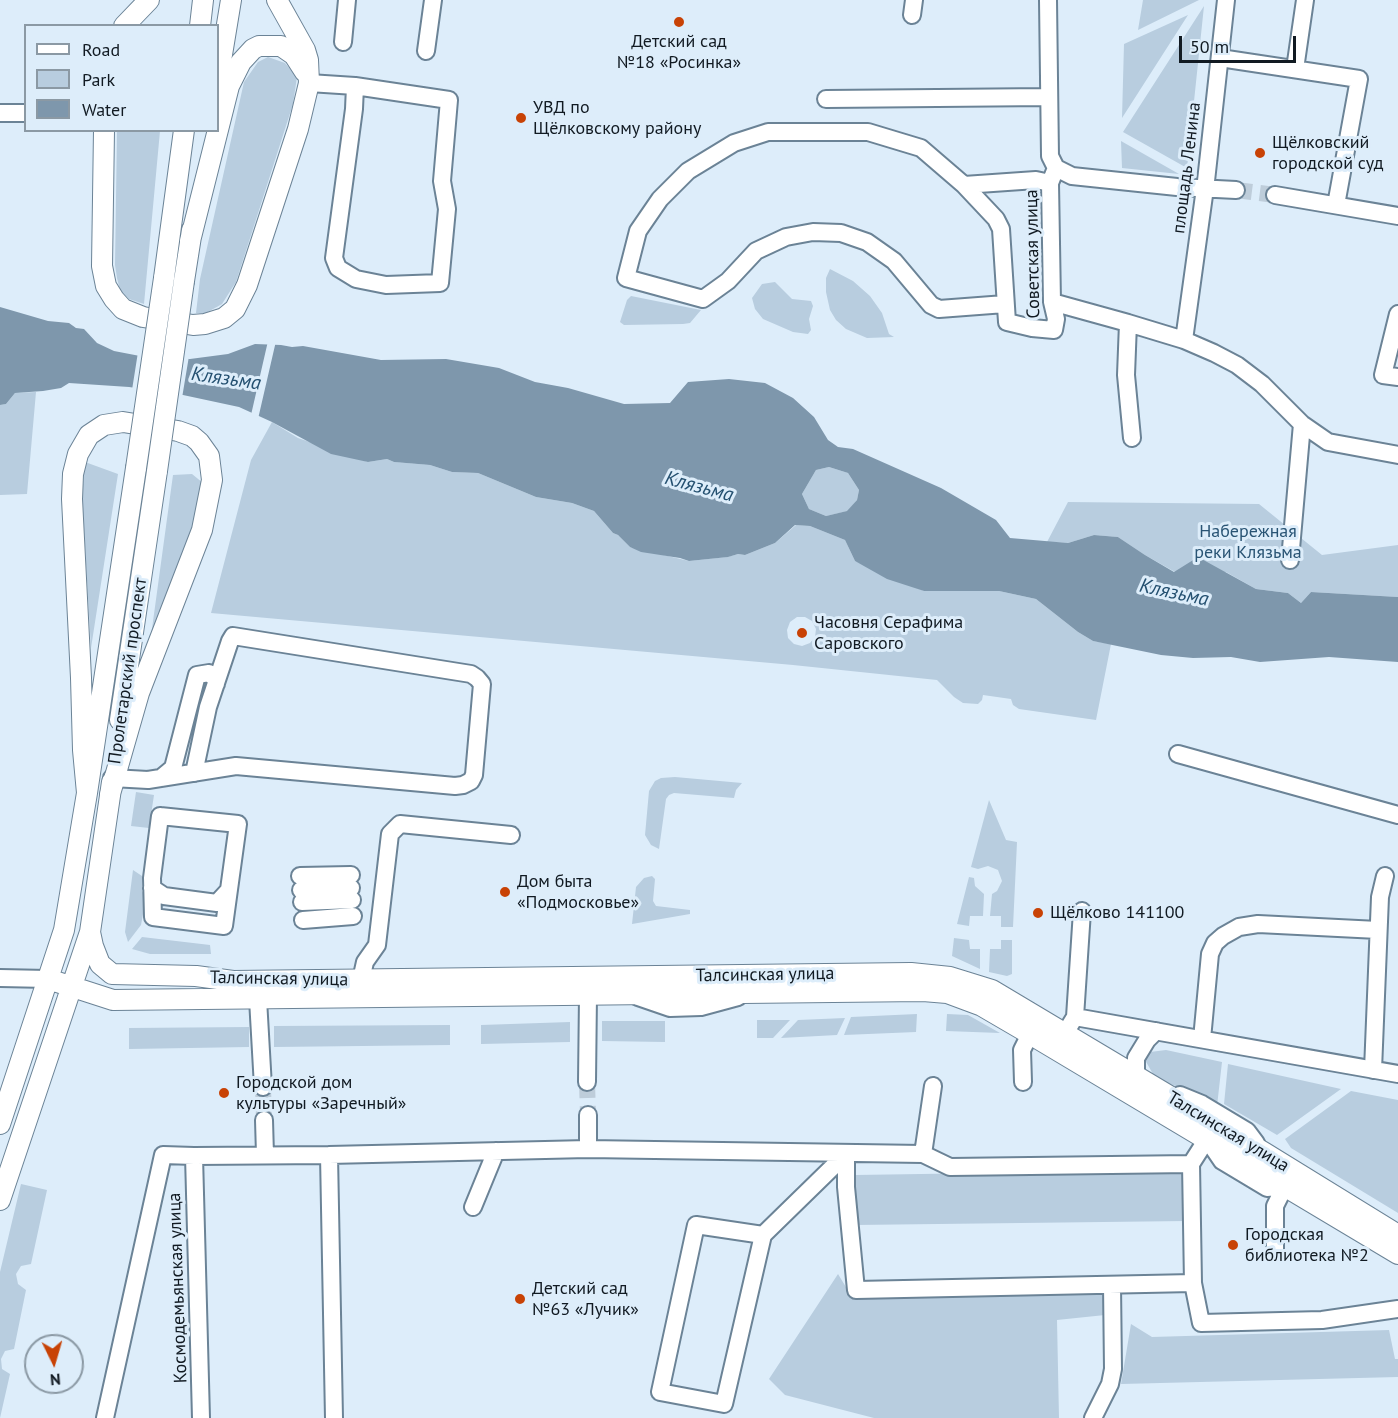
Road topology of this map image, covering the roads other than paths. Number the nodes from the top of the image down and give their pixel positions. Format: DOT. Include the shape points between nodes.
graph roads {
  1 [pos="149,0"];
  2 [pos="203,0"];
  3 [pos="231,0"];
  4 [pos="276,0"];
  5 [pos="347,0"];
  6 [pos="433,0"];
  7 [pos="1048,0"];
  8 [pos="1226,0"];
  9 [pos="1305,0"];
  10 [pos="126,24"];
  11 [pos="200,24"];
  12 [pos="343,42"];
  13 [pos="426,51"];
  14 [pos="1220,58"];
  15 [pos="1295,69"];
  16 [pos="219,73"];
  17 [pos="309,83"];
  18 [pos="355,86"];
  19 [pos="1048,98"];
  20 [pos="826,99"];
  21 [pos="0,113"];
  22 [pos="24,113"];
  23 [pos="219,126"];
  24 [pos="104,132"];
  25 [pos="177,132"];
  26 [pos="184,132"];
  27 [pos="209,132"];
  28 [pos="217,132"];
  29 [pos="1053,176"];
  30 [pos="964,185"];
  31 [pos="1205,189"];
  32 [pos="1236,190"];
  33 [pos="1275,195"];
  34 [pos="1336,205"];
  35 [pos="1398,216"];
  36 [pos="168,240"];
  37 [pos="190,241"];
  38 [pos="1052,302"];
  39 [pos="1005,304"];
  40 [pos="1398,314"];
  41 [pos="1128,323"];
  42 [pos="1184,340"];
  43 [pos="1398,377"];
  44 [pos="1302,424"];
  45 [pos="1132,438"];
  46 [pos="1398,455"];
  47 [pos="1290,560"];
  48 [pos="216,684"];
  49 [pos="1178,754"];
  50 [pos="194,772"];
  51 [pos="161,778"];
  52 [pos="112,783"];
  53 [pos="87,793"];
  54 [pos="1398,815"];
  55 [pos="511,835"];
  56 [pos="1385,876"];
  57 [pos="152,888"];
  58 [pos="301,889"];
  59 [pos="229,890"];
  60 [pos="1082,911"];
  61 [pos="303,920"];
  62 [pos="1378,930"];
  63 [pos="90,932"];
  64 [pos="0,978"];
  65 [pos="48,979"];
  66 [pos="361,980"];
  67 [pos="72,987"];
  68 [pos="586,987"];
  69 [pos="258,999"];
  70 [pos="1156,1031"];
  71 [pos="1065,1033"];
  72 [pos="1030,1034"];
  73 [pos="1202,1039"];
  74 [pos="1373,1070"];
  75 [pos="1398,1074"];
  76 [pos="1139,1080"];
  77 [pos="587,1082"];
  78 [pos="1023,1082"];
  79 [pos="933,1086"];
  80 [pos="263,1087"];
  81 [pos="588,1115"];
  82 [pos="264,1120"];
  83 [pos="0,1124"];
  84 [pos="1207,1139"];
  85 [pos="588,1149"];
  86 [pos="496,1151"];
  87 [pos="846,1154"];
  88 [pos="923,1154"];
  89 [pos="265,1155"];
  90 [pos="329,1155"];
  91 [pos="194,1156"];
  92 [pos="1191,1164"];
  93 [pos="1285,1186"];
  94 [pos="0,1200"];
  95 [pos="473,1207"];
  96 [pos="763,1235"];
  97 [pos="1398,1235"];
  98 [pos="1275,1252"];
  99 [pos="1398,1254"];
  100 [pos="1193,1283"];
  101 [pos="1112,1285"];
  102 [pos="1398,1309"];
  103 [pos="105,1418"];
  104 [pos="201,1418"];
  105 [pos="334,1418"];
  106 [pos="1093,1418"];
  1 -- 10 [label="main road"];
  2 -- 11 [label="main road"];
  3 -- 16 [label="main road"];
  4 -- 17 [label="main road" via="308,60"];
  5 -- 12 [label="street"];
  6 -- 13 [label="street"];
  7 -- 19 [label="street, Советская улица"];
  8 -- 14 [label="street, площадь Ленина"];
  9 -- 15 [label="street"];
  14 -- 15 [label="street"];
  14 -- 31 [label="street, площадь Ленина"];
  15 -- 34 [label="street" via="1359,79"];
  17 -- 18 [label="street"];
  17 -- 23 [label="main road" via="301,63 290,50 259,46 241,62 229,86"];
  17 -- 24 [label="main road" via="247,285 235,309 215,322 193,325 143,317 123,309 110,293 102,266"];
  18 -- 18 [label="street" via="449,100 442,181 447,209 440,283 386,285 356,279 338,268 334,258"];
  19 -- 20 [label="street"];
  19 -- 29 [label="street, Советская улица"];
  21 -- 22 [label="street"];
  25 -- 36 [label="main road"];
  26 -- 36 [label="main road, Пролетарский проспект"];
  27 -- 37 [label="main road, Пролетарский проспект"];
  28 -- 37 [label="main road"];
  29 -- 30 [label="street"];
  29 -- 31 [label="street"];
  29 -- 38 [label="street, Советская улица"];
  30 -- 39 [label="street" via="1001,229"];
  30 -- 39 [label="street" via="921,148 868,132 768,132 734,143 688,171 660,199 638,231 626,278 704,299 728,281 756,251 786,237 813,232 841,233 867,242 894,261 931,305 939,309"];
  31 -- 32 [label="street"];
  31 -- 42 [label="street, площадь Ленина"];
  33 -- 34 [label="street"];
  34 -- 35 [label="street"];
  36 -- 53 [label="main road, Пролетарский проспект, bridge"];
  37 -- 52 [label="main road, Пролетарский проспект, bridge"];
  38 -- 39 [label="street, Советская улица" via="1054,330 1007,322"];
  38 -- 41 [label="street"];
  40 -- 43 [label="street" via="1383,375"];
  41 -- 42 [label="street"];
  41 -- 45 [label="street" via="1126,375"];
  42 -- 44 [label="street" via="1238,365"];
  44 -- 46 [label="street" via="1328,441"];
  44 -- 47 [label="street"];
  48 -- 50 [label="street"];
  48 -- 50 [label="street" via="233,636 471,674 480,681 482,690 474,775 467,783 454,786 236,766"];
  48 -- 51 [label="street" via="208,673 197,675 172,768"];
  49 -- 54 [label="street"];
  50 -- 51 [label="street"];
  51 -- 52 [label="street"];
  52 -- 53 [label="main road" via="139,693 202,530 212,472 209,456 192,436 123,422 104,425 89,435 73,474"];
  52 -- 63 [label="main road, Пролетарский проспект"];
  53 -- 65 [label="main road, Пролетарский проспект" via="64,930"];
  55 -- 66 [label="street" via="400,824 390,834 376,945 364,962"];
  56 -- 62 [label="street"];
  57 -- 59 [label="street" via="164,896 217,903"];
  57 -- 59 [label="street" via="153,917 224,926"];
  57 -- 59 [label="street" via="160,816 238,824"];
  58 -- 61 [label="street" via="352,895"];
  60 -- 71 [label="street" via="1078,990"];
  62 -- 73 [label="street" via="1258,924 1239,927 1223,936 1210,954"];
  62 -- 74 [label="street"];
  63 -- 66 [label="main road, Талсинская улица" via="100,964 112,974 233,981"];
  63 -- 67 [label="main road, Пролетарский проспект"];
  64 -- 65 [label="street"];
  65 -- 67 [label="main road, Талсинская улица"];
  65 -- 83 [label="main road, Пролетарский проспект"];
  66 -- 68 [label="main road, Талсинская улица"];
  67 -- 69 [label="main road, Талсинская улица" via="112,1000"];
  67 -- 94 [label="main road, Пролетарский проспект"];
  68 -- 69 [label="main road, Талсинская улица"];
  68 -- 71 [label="main road, Талсинская улица" via="900,973 950,977 992,990"];
  68 -- 72 [label="main road, Талсинская улица" via="632,995 947,993 982,1006"];
  68 -- 77 [label="street"];
  69 -- 80 [label="street"];
  70 -- 71 [label="street"];
  70 -- 73 [label="street"];
  70 -- 76 [label="street" via="1136,1058"];
  71 -- 72 [label="main road, Талсинская улица"];
  71 -- 76 [label="main road, Талсинская улица"];
  71 -- 84 [label="main road, Талсинская улица"];
  72 -- 78 [label="street" via="1022,1050"];
  73 -- 74 [label="street"];
  74 -- 75 [label="street"];
  76 -- 97 [label="main road, Талсинская улица"];
  79 -- 88 [label="street"];
  81 -- 85 [label="street"];
  82 -- 89 [label="street"];
  84 -- 92 [label="street"];
  84 -- 93 [label="main road, Талсинская улица"];
  85 -- 86 [label="street"];
  85 -- 87 [label="street"];
  86 -- 90 [label="street"];
  86 -- 95 [label="street"];
  87 -- 88 [label="street"];
  87 -- 96 [label="street"];
  87 -- 101 [label="street" via="856,1290"];
  88 -- 92 [label="street" via="950,1167"];
  89 -- 90 [label="street"];
  89 -- 91 [label="street"];
  90 -- 105 [label="street"];
  91 -- 103 [label="street" via="162,1155"];
  91 -- 104 [label="street, Космодемьянская улица"];
  92 -- 100 [label="street"];
  93 -- 98 [label="street" via="1275,1206"];
  93 -- 99 [label="main road, Талсинская улица"];
  96 -- 96 [label="street" via="724,1404 660,1392 696,1224"];
  100 -- 101 [label="street"];
  100 -- 102 [label="street" via="1201,1323 1322,1320"];
  101 -- 106 [label="street" via="1113,1369"];
}
